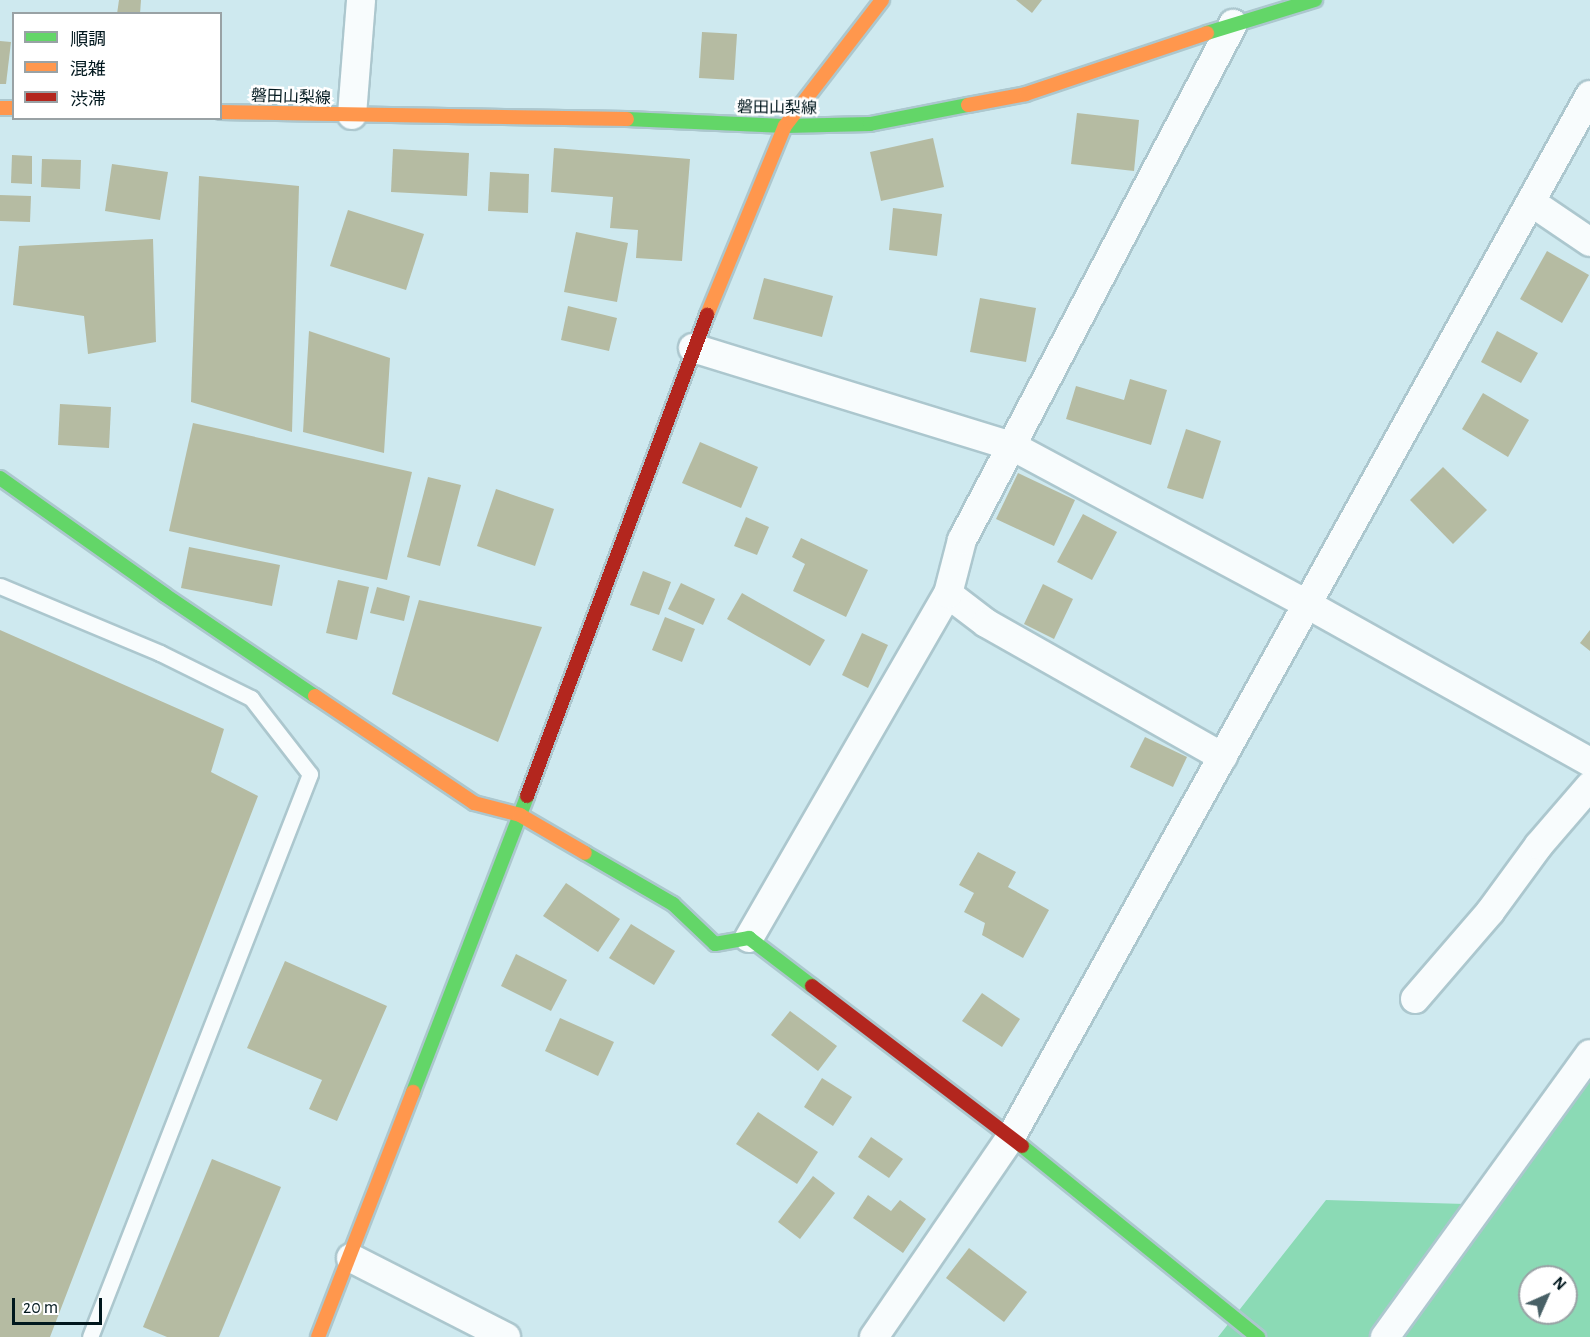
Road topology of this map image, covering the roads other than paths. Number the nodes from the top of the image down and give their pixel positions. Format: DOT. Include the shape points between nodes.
graph roads {
  1 [pos="361,0"];
  2 [pos="882,0"];
  3 [pos="1315,0"];
  4 [pos="1233,24"];
  5 [pos="1590,95"];
  6 [pos="222,112"];
  7 [pos="351,116"];
  8 [pos="785,126"];
  9 [pos="1531,202"];
  10 [pos="1590,242"];
  11 [pos="693,348"];
  12 [pos="1012,446"];
  13 [pos="0,478"];
  14 [pos="0,586"];
  15 [pos="948,594"];
  16 [pos="1307,604"];
  17 [pos="1223,757"];
  18 [pos="1590,762"];
  19 [pos="1590,786"];
  20 [pos="520,815"];
  21 [pos="749,938"];
  22 [pos="1415,999"];
  23 [pos="1590,1054"];
  24 [pos="1011,1137"];
  25 [pos="351,1258"];
  26 [pos="90,1337"];
  27 [pos="318,1337"];
  28 [pos="506,1337"];
  29 [pos="873,1337"];
  30 [pos="1258,1337"];
  31 [pos="1385,1337"];
  1 -- 7 [label="street"];
  2 -- 8 [label="street"];
  3 -- 4 [label="street, 磐田山梨線"];
  4 -- 8 [label="street, 磐田山梨線" via="1026,94 870,124"];
  4 -- 12 [label="street"];
  5 -- 9 [label="street"];
  6 -- 7 [label="street, 磐田山梨線"];
  7 -- 8 [label="street, 磐田山梨線" via="647,119"];
  8 -- 11 [label="street"];
  9 -- 10 [label="street"];
  9 -- 16 [label="street"];
  11 -- 12 [label="street"];
  11 -- 20 [label="street"];
  12 -- 15 [label="street" via="962,540"];
  12 -- 16 [label="street"];
  13 -- 20 [label="street" via="424,771 474,803"];
  14 -- 26 [label="lane" via="160,653 251,698 310,774"];
  15 -- 17 [label="street" via="986,623"];
  15 -- 21 [label="street"];
  16 -- 17 [label="street"];
  16 -- 18 [label="street"];
  17 -- 24 [label="street"];
  19 -- 22 [label="street"];
  20 -- 21 [label="street" via="673,904 715,944"];
  20 -- 25 [label="street"];
  21 -- 24 [label="street"];
  23 -- 31 [label="street"];
  24 -- 29 [label="street"];
  24 -- 30 [label="street"];
  25 -- 27 [label="street"];
  25 -- 28 [label="street"];
}
